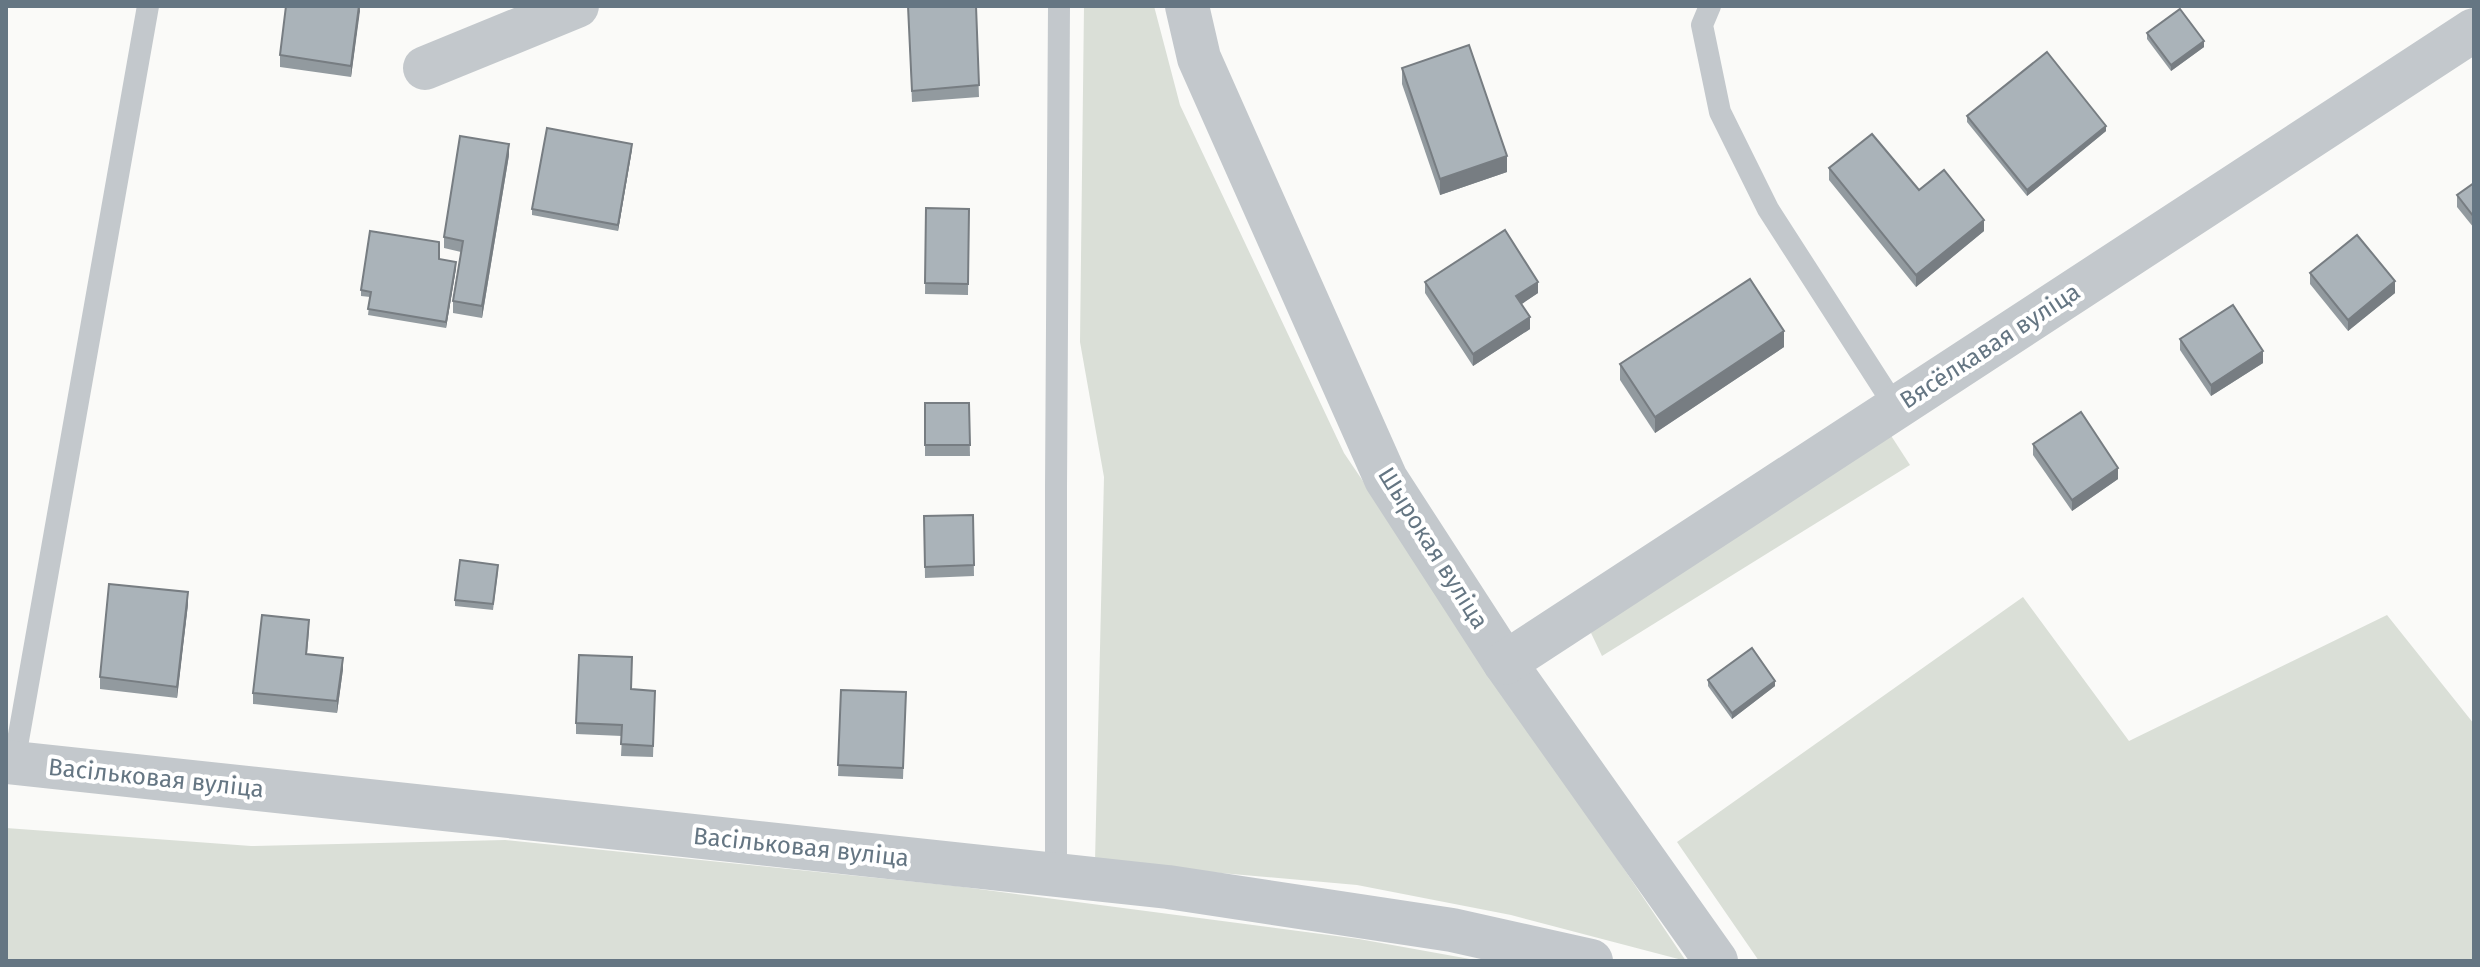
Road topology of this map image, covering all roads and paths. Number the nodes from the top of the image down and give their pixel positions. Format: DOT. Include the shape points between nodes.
graph roads {
  1 [pos="148,6"];
  2 [pos="577,6"];
  3 [pos="1059,6"];
  4 [pos="1187,6"];
  5 [pos="1710,6"];
  6 [pos="2474,30"];
  7 [pos="425,68"];
  8 [pos="1896,408"];
  9 [pos="1505,663"];
  10 [pos="10,762"];
  11 [pos="1056,875"];
  12 [pos="1591,961"];
  13 [pos="1716,961"];
  1 -- 10 [label="lane"];
  2 -- 7 [label="street"];
  3 -- 11 [label="lane"];
  4 -- 9 [label="street, Шырокая вуліца" via="1199,58 1386,479"];
  5 -- 8 [label="lane" via="1702,25 1720,112 1768,209"];
  6 -- 8 [label="street, Вясёлкавая вуліца"];
  8 -- 9 [label="street, Вясёлкавая вуліца"];
  9 -- 13 [label="street, Шырокая вуліца"];
  10 -- 11 [label="street, Васільковая вуліца"];
  11 -- 12 [label="street, Васільковая вуліца" via="1452,930"];
}
